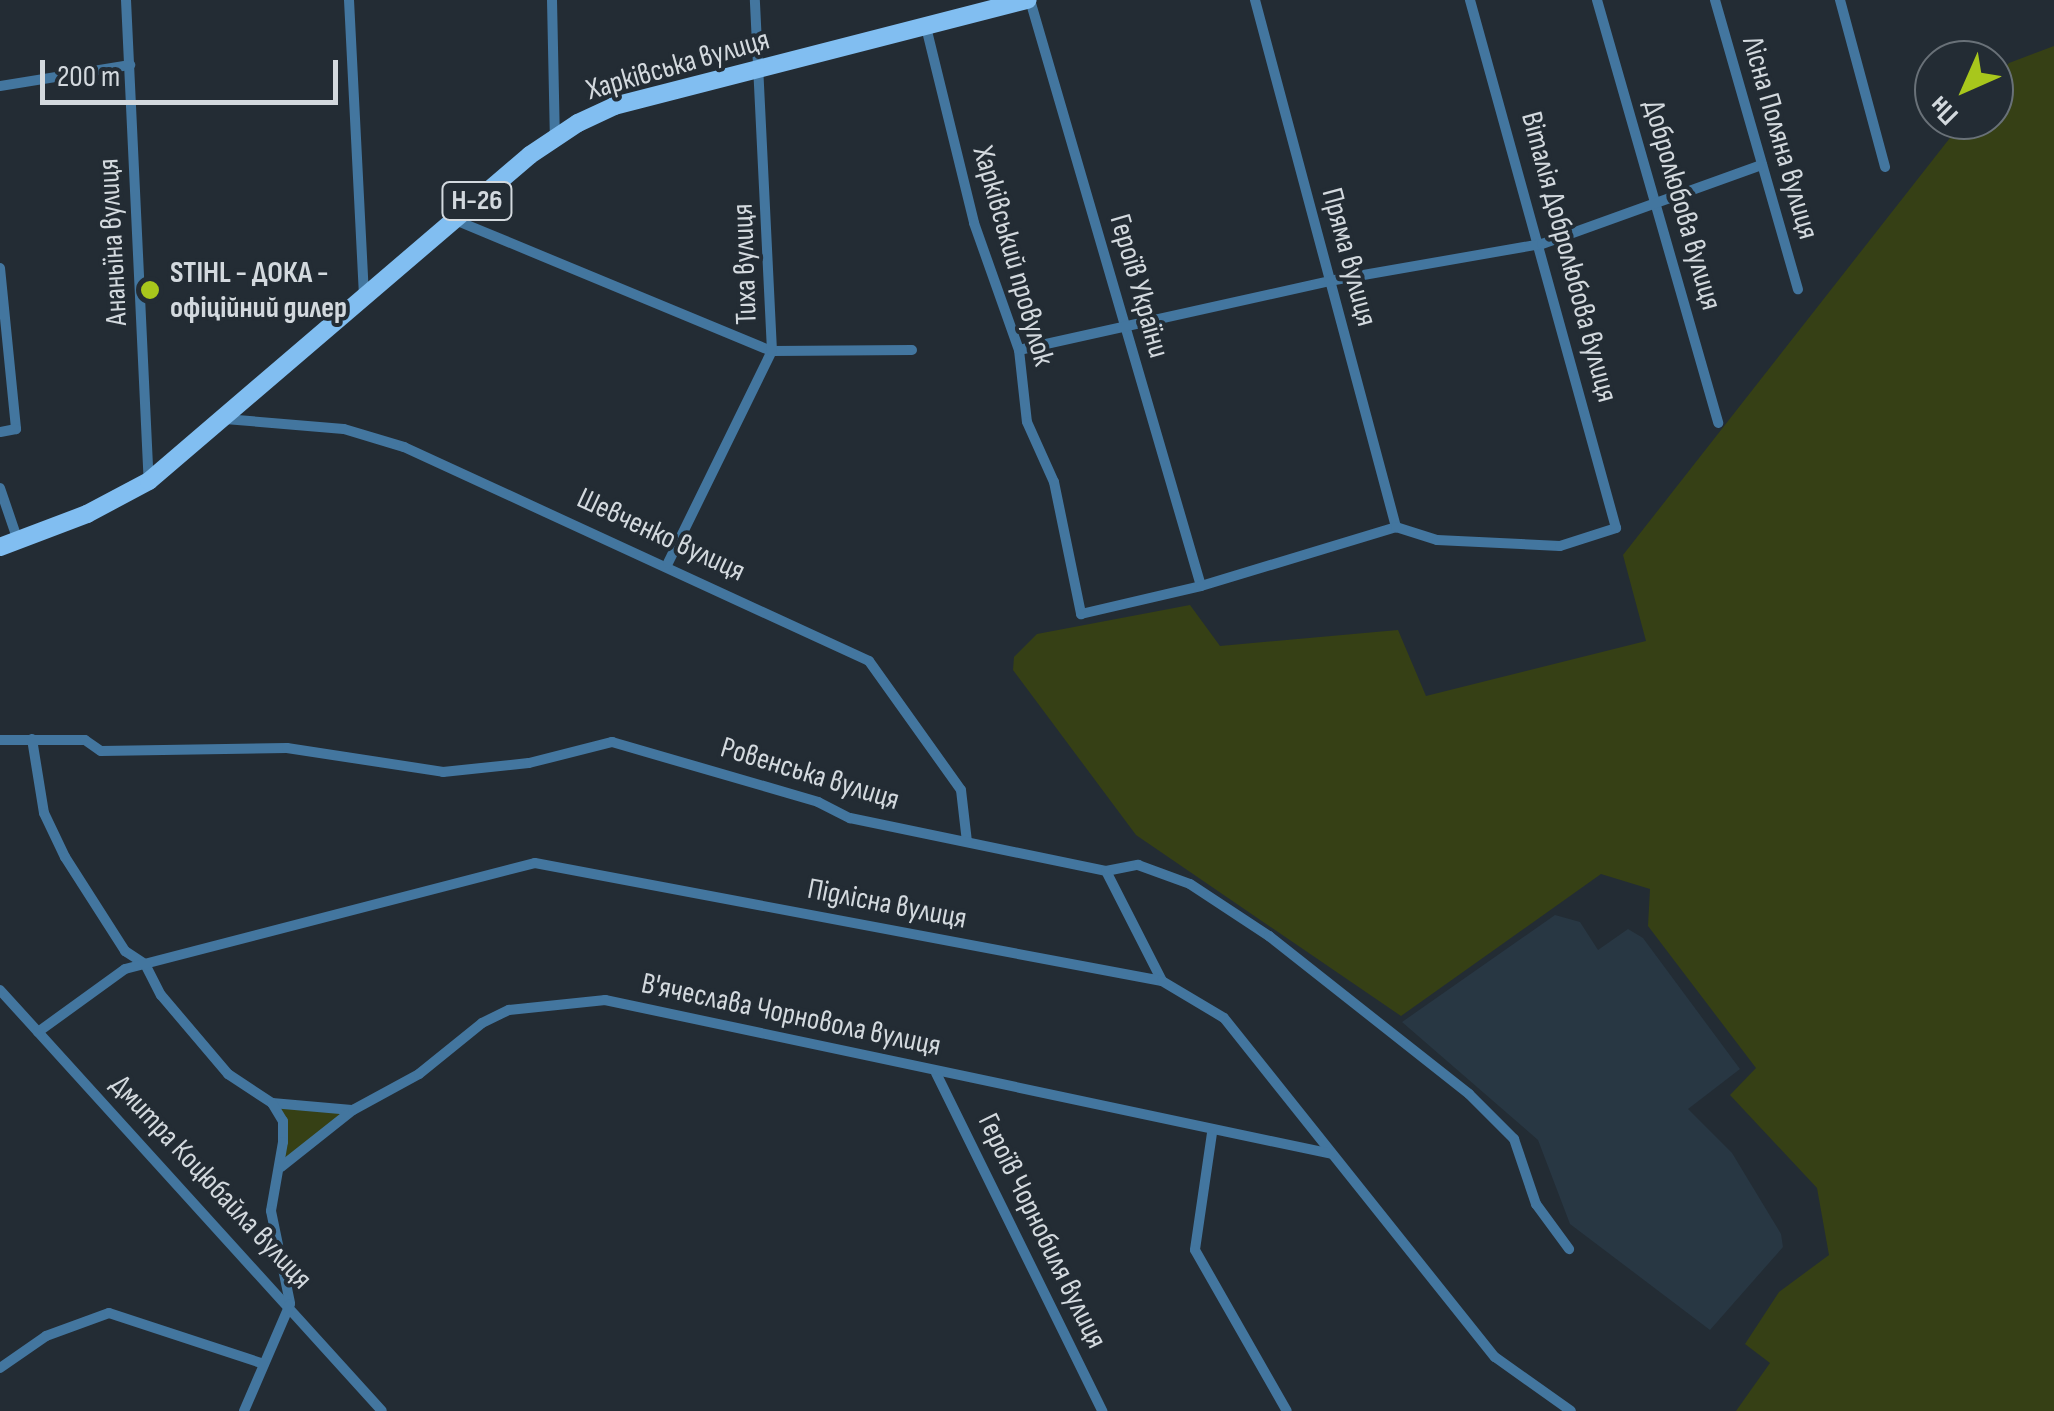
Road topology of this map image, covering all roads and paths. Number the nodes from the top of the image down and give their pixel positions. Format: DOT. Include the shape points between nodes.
graph roads {
  1 [pos="126,0"];
  2 [pos="349,0"];
  3 [pos="552,0"];
  4 [pos="756,0"];
  5 [pos="1029,0"];
  6 [pos="1254,0"];
  7 [pos="1470,0"];
  8 [pos="1597,0"];
  9 [pos="1714,0"];
  10 [pos="1840,0"];
  11 [pos="926,27"];
  12 [pos="130,66"];
  13 [pos="757,69"];
  14 [pos="0,86"];
  15 [pos="555,138"];
  16 [pos="1762,165"];
  17 [pos="1885,167"];
  18 [pos="1655,202"];
  19 [pos="455,220"];
  20 [pos="1542,244"];
  21 [pos="0,268"];
  22 [pos="1329,281"];
  23 [pos="1798,290"];
  24 [pos="364,299"];
  25 [pos="1124,325"];
  26 [pos="912,350"];
  27 [pos="1020,350"];
  28 [pos="772,351"];
  29 [pos="225,419"];
  30 [pos="1718,423"];
  31 [pos="0,432"];
  32 [pos="149,481"];
  33 [pos="0,488"];
  34 [pos="1396,527"];
  35 [pos="9,544"];
  36 [pos="668,563"];
  37 [pos="1201,586"];
  38 [pos="32,738"];
  39 [pos="0,740"];
  40 [pos="967,842"];
  41 [pos="1106,871"];
  42 [pos="145,964"];
  43 [pos="1162,981"];
  44 [pos="0,990"];
  45 [pos="38,1032"];
  46 [pos="936,1073"];
  47 [pos="272,1103"];
  48 [pos="352,1110"];
  49 [pos="1212,1133"];
  50 [pos="1333,1154"];
  51 [pos="281,1167"];
  52 [pos="1569,1249"];
  53 [pos="290,1304"];
  54 [pos="264,1364"];
  55 [pos="0,1368"];
  56 [pos="244,1411"];
  57 [pos="382,1411"];
  58 [pos="1102,1411"];
  59 [pos="1287,1411"];
  60 [pos="1570,1411"];
  1 -- 12 [label="street, Ананьїна вулиця"];
  2 -- 24 [label="street"];
  3 -- 15 [label="street"];
  4 -- 13 [label="street, Тиха вулиця"];
  5 -- 11 [label="main road, Харківська вулиця / Н-26"];
  5 -- 25 [label="street, Героїв України"];
  6 -- 22 [label="street, Пряма вулиця"];
  7 -- 20 [label="street, Віталія Добролюбова вулиця"];
  8 -- 18 [label="street, Добролюбова вулиця"];
  9 -- 16 [label="street, Лісна Поляна вулиця"];
  10 -- 17 [label="street"];
  11 -- 13 [label="main road, Харківська вулиця / Н-26"];
  11 -- 27 [label="street, Харківський провулок" via="974,223"];
  12 -- 14 [label="street"];
  12 -- 32 [label="street, Ананьїна вулиця"];
  13 -- 15 [label="main road, Харківська вулиця / Н-26" via="614,106"];
  13 -- 28 [label="street, Тиха вулиця" via="770,210"];
  15 -- 19 [label="main road, Харківська вулиця / Н-26"];
  16 -- 18 [label="street"];
  16 -- 23 [label="street, Лісна Поляна вулиця"];
  18 -- 20 [label="street"];
  18 -- 30 [label="street, Добролюбова вулиця"];
  19 -- 24 [label="main road, Харківська вулиця / Н-26"];
  19 -- 28 [label="street"];
  20 -- 22 [label="street"];
  20 -- 34 [label="street, Віталія Добролюбова вулиця" via="1616,528 1560,546 1436,540"];
  21 -- 31 [label="street" via="16,429"];
  22 -- 25 [label="street"];
  22 -- 34 [label="street, Пряма вулиця"];
  24 -- 29 [label="main road, Харківська вулиця / Н-26"];
  25 -- 27 [label="street"];
  25 -- 37 [label="street, Героїв України"];
  26 -- 28 [label="street"];
  27 -- 37 [label="street, Харківський провулок" via="1027,422 1054,482 1081,614"];
  28 -- 36 [label="street, Тиха вулиця"];
  29 -- 32 [label="main road, Харківська вулиця / Н-26"];
  29 -- 36 [label="street, Шевченко вулиця" via="344,429 404,447"];
  32 -- 35 [label="main road, Харківська вулиця / Н-26"];
  33 -- 35 [label="street"];
  34 -- 37 [label="street"];
  36 -- 40 [label="street, Шевченко вулиця" via="869,661 961,790"];
  38 -- 39 [label="street, Ровенська вулиця"];
  38 -- 40 [label="street, Ровенська вулиця" via="84,740 101,751 286,748 443,772 529,763 612,742 818,802 850,818"];
  38 -- 42 [label="street" via="44,813 66,857 125,951"];
  40 -- 41 [label="street, Ровенська вулиця"];
  41 -- 43 [label="street"];
  41 -- 52 [label="street, Ровенська вулиця" via="1138,865 1212,897 1469,1094 1514,1139 1536,1204"];
  42 -- 43 [label="street, Підлісна вулиця" via="535,863"];
  42 -- 45 [label="street, Підлісна вулиця" via="125,970"];
  42 -- 47 [label="street" via="161,995 228,1074"];
  43 -- 50 [label="street, Підлісна вулиця" via="1224,1018"];
  44 -- 45 [label="street, Дмитра Коцюбайла вулиця"];
  45 -- 53 [label="street, Дмитра Коцюбайла вулиця"];
  46 -- 48 [label="street, В'ячеслава Чорновола вулиця" via="605,1000 510,1010 482,1023 419,1074"];
  46 -- 49 [label="street, В'ячеслава Чорновола вулиця"];
  46 -- 58 [label="street, Героїв Чорнобиля вулиця"];
  47 -- 48 [label="street"];
  47 -- 51 [label="street" via="283,1121"];
  48 -- 51 [label="street, В'ячеслава Чорновола вулиця"];
  49 -- 50 [label="street, В'ячеслава Чорновола вулиця"];
  49 -- 59 [label="street" via="1194,1250"];
  50 -- 60 [label="street, Підлісна вулиця" via="1495,1357"];
  51 -- 53 [label="street" via="271,1211"];
  53 -- 54 [label="street"];
  53 -- 57 [label="street, Дмитра Коцюбайла вулиця"];
  54 -- 55 [label="street" via="109,1313 46,1336"];
  54 -- 56 [label="street"];
}
